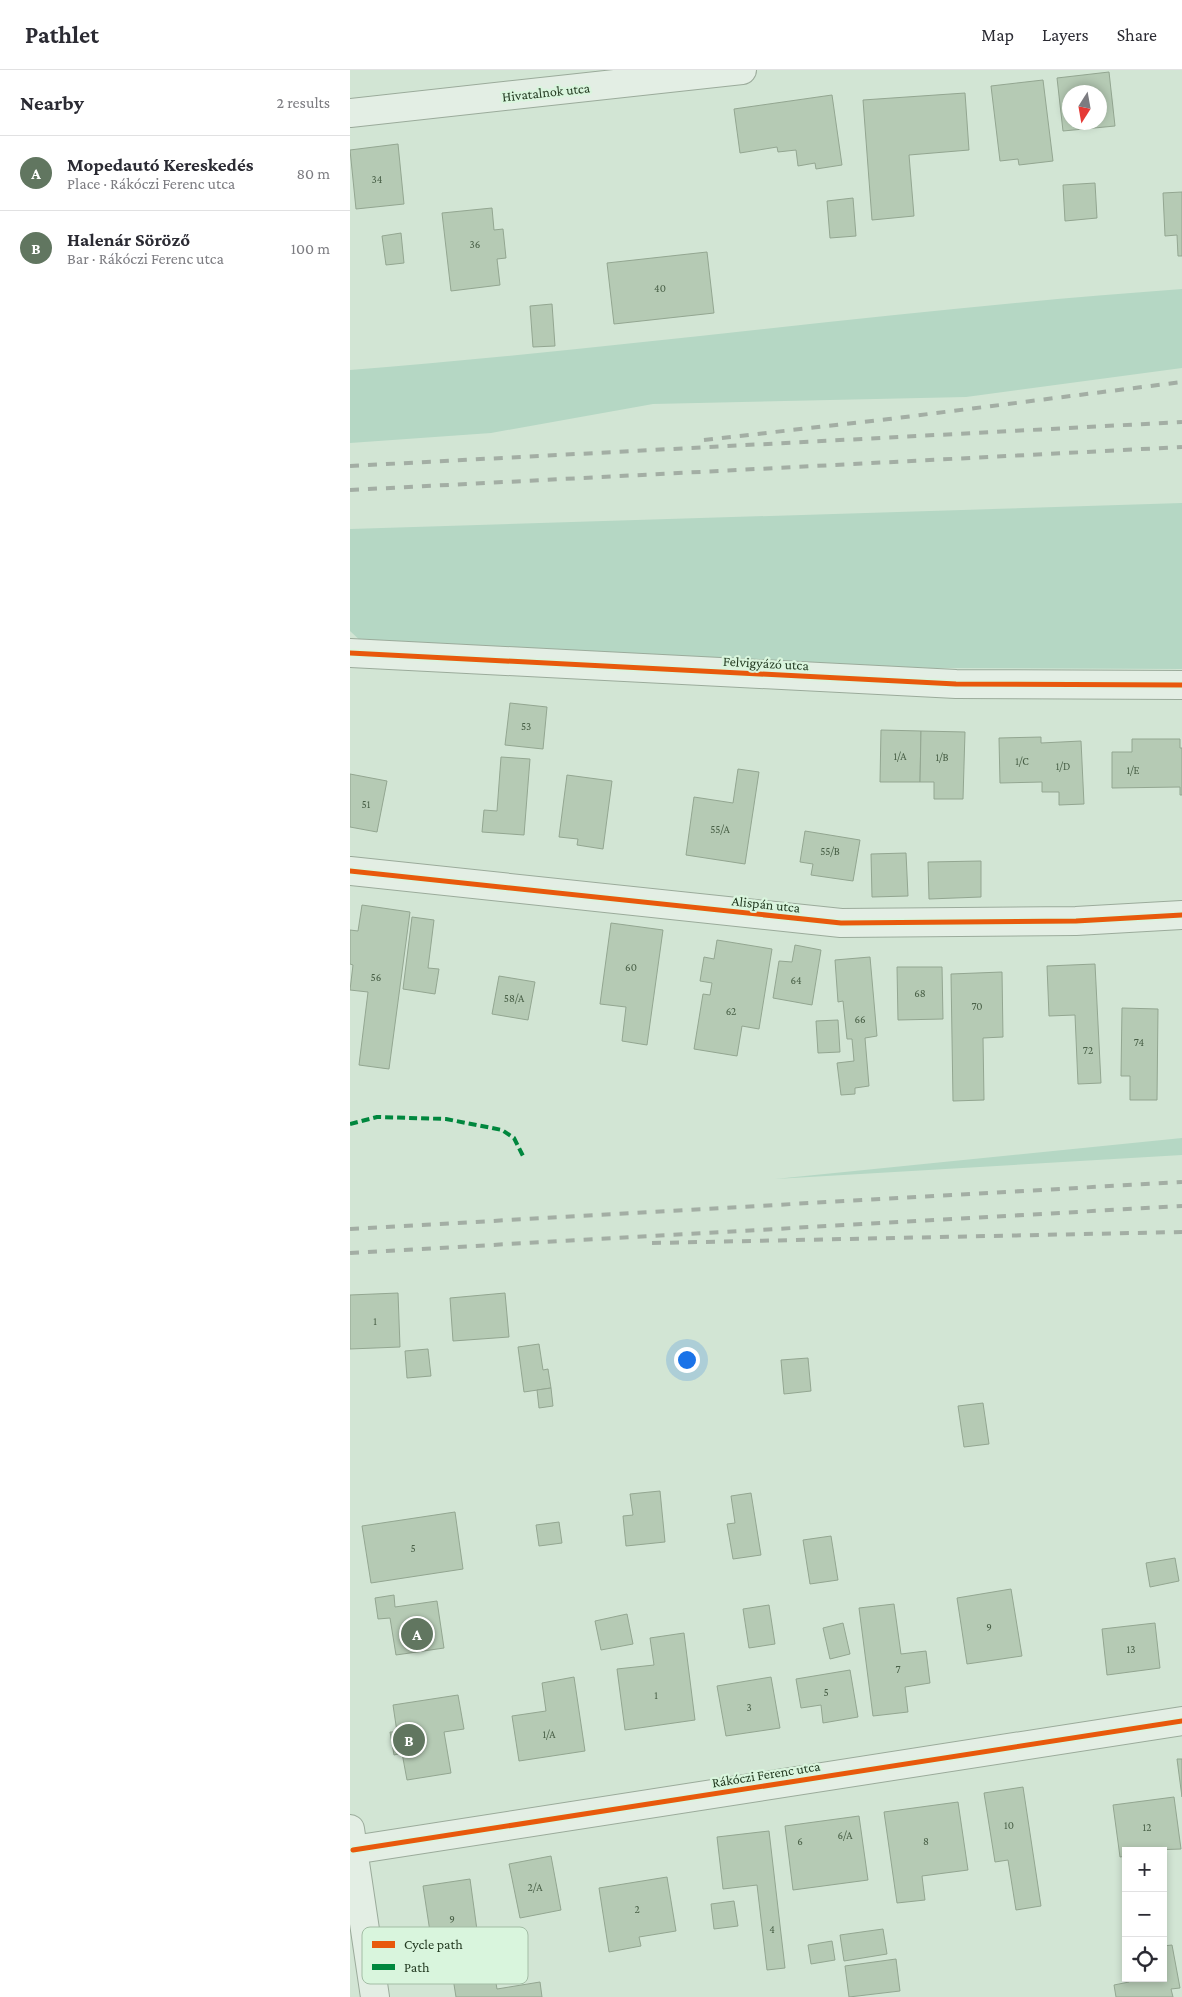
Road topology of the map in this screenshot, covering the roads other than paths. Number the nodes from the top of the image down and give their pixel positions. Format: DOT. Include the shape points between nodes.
graph roads {
  1 [pos="742,70"];
  2 [pos="562,80"];
  3 [pos="350,113"];
  4 [pos="350,653"];
  5 [pos="1182,685"];
  6 [pos="350,871"];
  7 [pos="1182,915"];
  8 [pos="1182,1721"];
  9 [pos="352,1839"];
  10 [pos="365,1927"];
  11 [pos="373,1984"];
  12 [pos="375,1997"];
  1 -- 2 [label="street, Hivatalnok utca" via="638,82"];
  2 -- 3 [label="street, Hivatalnok utca"];
  4 -- 5 [label="street, Felvigyázó utca" via="956,684"];
  6 -- 7 [label="street, Alispán utca" via="841,923 1076,921"];
  8 -- 9 [label="street, Rákóczi Ferenc utca"];
  9 -- 10 [label="street"];
  11 -- 12 [label="street"];
}
